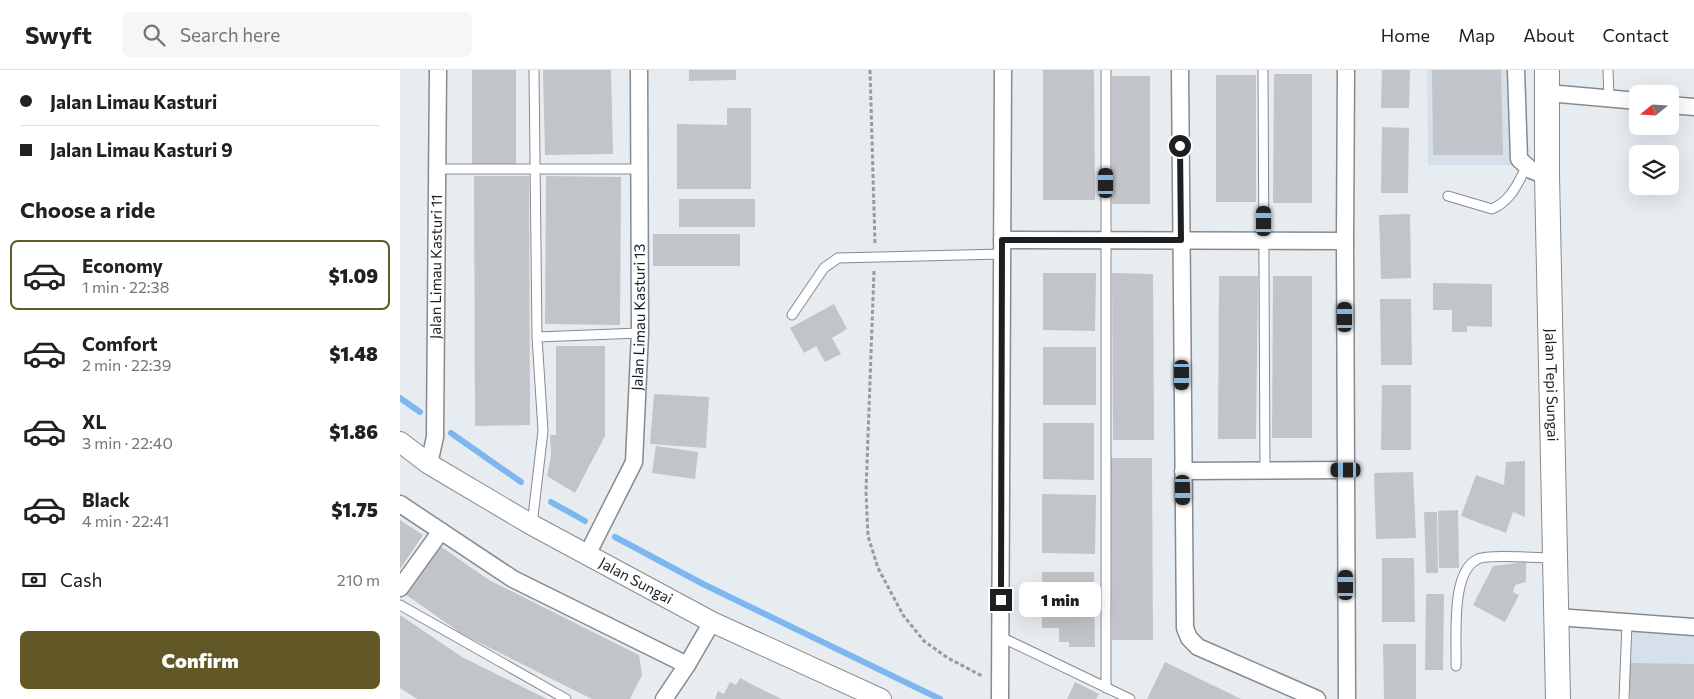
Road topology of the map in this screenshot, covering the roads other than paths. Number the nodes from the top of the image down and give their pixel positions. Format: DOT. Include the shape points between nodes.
graph roads {
  1 [pos="438,70"];
  2 [pos="534,70"];
  3 [pos="639,70"];
  4 [pos="1003,70"];
  5 [pos="1106,70"];
  6 [pos="1180,70"];
  7 [pos="1264,70"];
  8 [pos="1346,70"];
  9 [pos="1516,70"];
  10 [pos="1608,70"];
  11 [pos="1548,81"];
  12 [pos="1609,99"];
  13 [pos="1629,101"];
  14 [pos="1679,106"];
  15 [pos="1694,107"];
  16 [pos="436,169"];
  17 [pos="638,169"];
  18 [pos="534,170"];
  19 [pos="1536,171"];
  20 [pos="1448,196"];
  21 [pos="1106,240"];
  22 [pos="1181,240"];
  23 [pos="1264,240"];
  24 [pos="1345,240"];
  25 [pos="1002,247"];
  26 [pos="792,315"];
  27 [pos="640,333"];
  28 [pos="537,338"];
  29 [pos="400,442"];
  30 [pos="429,464"];
  31 [pos="1265,470"];
  32 [pos="1346,470"];
  33 [pos="1183,471"];
  34 [pos="400,504"];
  35 [pos="532,525"];
  36 [pos="441,531"];
  37 [pos="587,555"];
  38 [pos="1555,558"];
  39 [pos="400,588"];
  40 [pos="400,605"];
  41 [pos="1557,617"];
  42 [pos="712,622"];
  43 [pos="1627,622"];
  44 [pos="1694,627"];
  45 [pos="1001,637"];
  46 [pos="687,665"];
  47 [pos="1456,666"];
  48 [pos="1106,688"];
  49 [pos="1000,692"];
  50 [pos="566,699"];
  51 [pos="664,699"];
  52 [pos="881,699"];
  53 [pos="1130,699"];
  54 [pos="1317,699"];
  55 [pos="1347,699"];
  56 [pos="1558,699"];
  57 [pos="1624,699"];
  1 -- 16 [label="street, Jalan Limau Kasturi 11"];
  2 -- 18 [label="lane"];
  3 -- 17 [label="street, Jalan Limau Kasturi 13"];
  4 -- 25 [label="street"];
  5 -- 21 [label="lane"];
  6 -- 22 [label="street"];
  7 -- 23 [label="lane"];
  8 -- 24 [label="street"];
  9 -- 19 [label="street" via="1519,159"];
  10 -- 12 [label="lane"];
  11 -- 12 [label="street"];
  11 -- 19 [label="main road, Jalan Tepi Sungai"];
  12 -- 13 [label="street"];
  14 -- 15 [label="street"];
  16 -- 18 [label="lane"];
  16 -- 30 [label="street, Jalan Limau Kasturi 11" via="436,437"];
  17 -- 18 [label="lane"];
  17 -- 27 [label="street, Jalan Limau Kasturi 13"];
  18 -- 28 [label="lane"];
  19 -- 20 [label="lane" via="1504,203 1492,209"];
  19 -- 38 [label="main road, Jalan Tepi Sungai"];
  21 -- 22 [label="street"];
  21 -- 25 [label="street"];
  21 -- 48 [label="lane"];
  22 -- 23 [label="street"];
  22 -- 33 [label="street"];
  23 -- 24 [label="street"];
  23 -- 31 [label="lane"];
  24 -- 32 [label="street"];
  25 -- 26 [label="lane" via="838,258 824,268"];
  25 -- 45 [label="street"];
  27 -- 28 [label="lane"];
  27 -- 37 [label="street, Jalan Limau Kasturi 13" via="634,462"];
  28 -- 35 [label="lane" via="543,431"];
  29 -- 30 [label="street, Jalan Sungai"];
  30 -- 35 [label="street, Jalan Sungai"];
  31 -- 32 [label="street"];
  31 -- 33 [label="street"];
  32 -- 55 [label="street"];
  33 -- 54 [label="street" via="1185,628 1189,638 1198,646"];
  34 -- 36 [label="street"];
  35 -- 37 [label="street, Jalan Sungai"];
  36 -- 39 [label="street"];
  36 -- 46 [label="street" via="513,579"];
  37 -- 42 [label="street, Jalan Sungai"];
  38 -- 41 [label="main road, Jalan Tepi Sungai"];
  38 -- 47 [label="lane" via="1480,558 1467,566 1459,584"];
  40 -- 50 [label="lane"];
  41 -- 43 [label="street"];
  41 -- 56 [label="main road, Jalan Tepi Sungai"];
  42 -- 46 [label="street"];
  42 -- 52 [label="street, Jalan Sungai"];
  43 -- 44 [label="street"];
  43 -- 57 [label="lane"];
  45 -- 48 [label="lane"];
  45 -- 49 [label="street"];
  46 -- 51 [label="street"];
  48 -- 53 [label="lane"];
}
